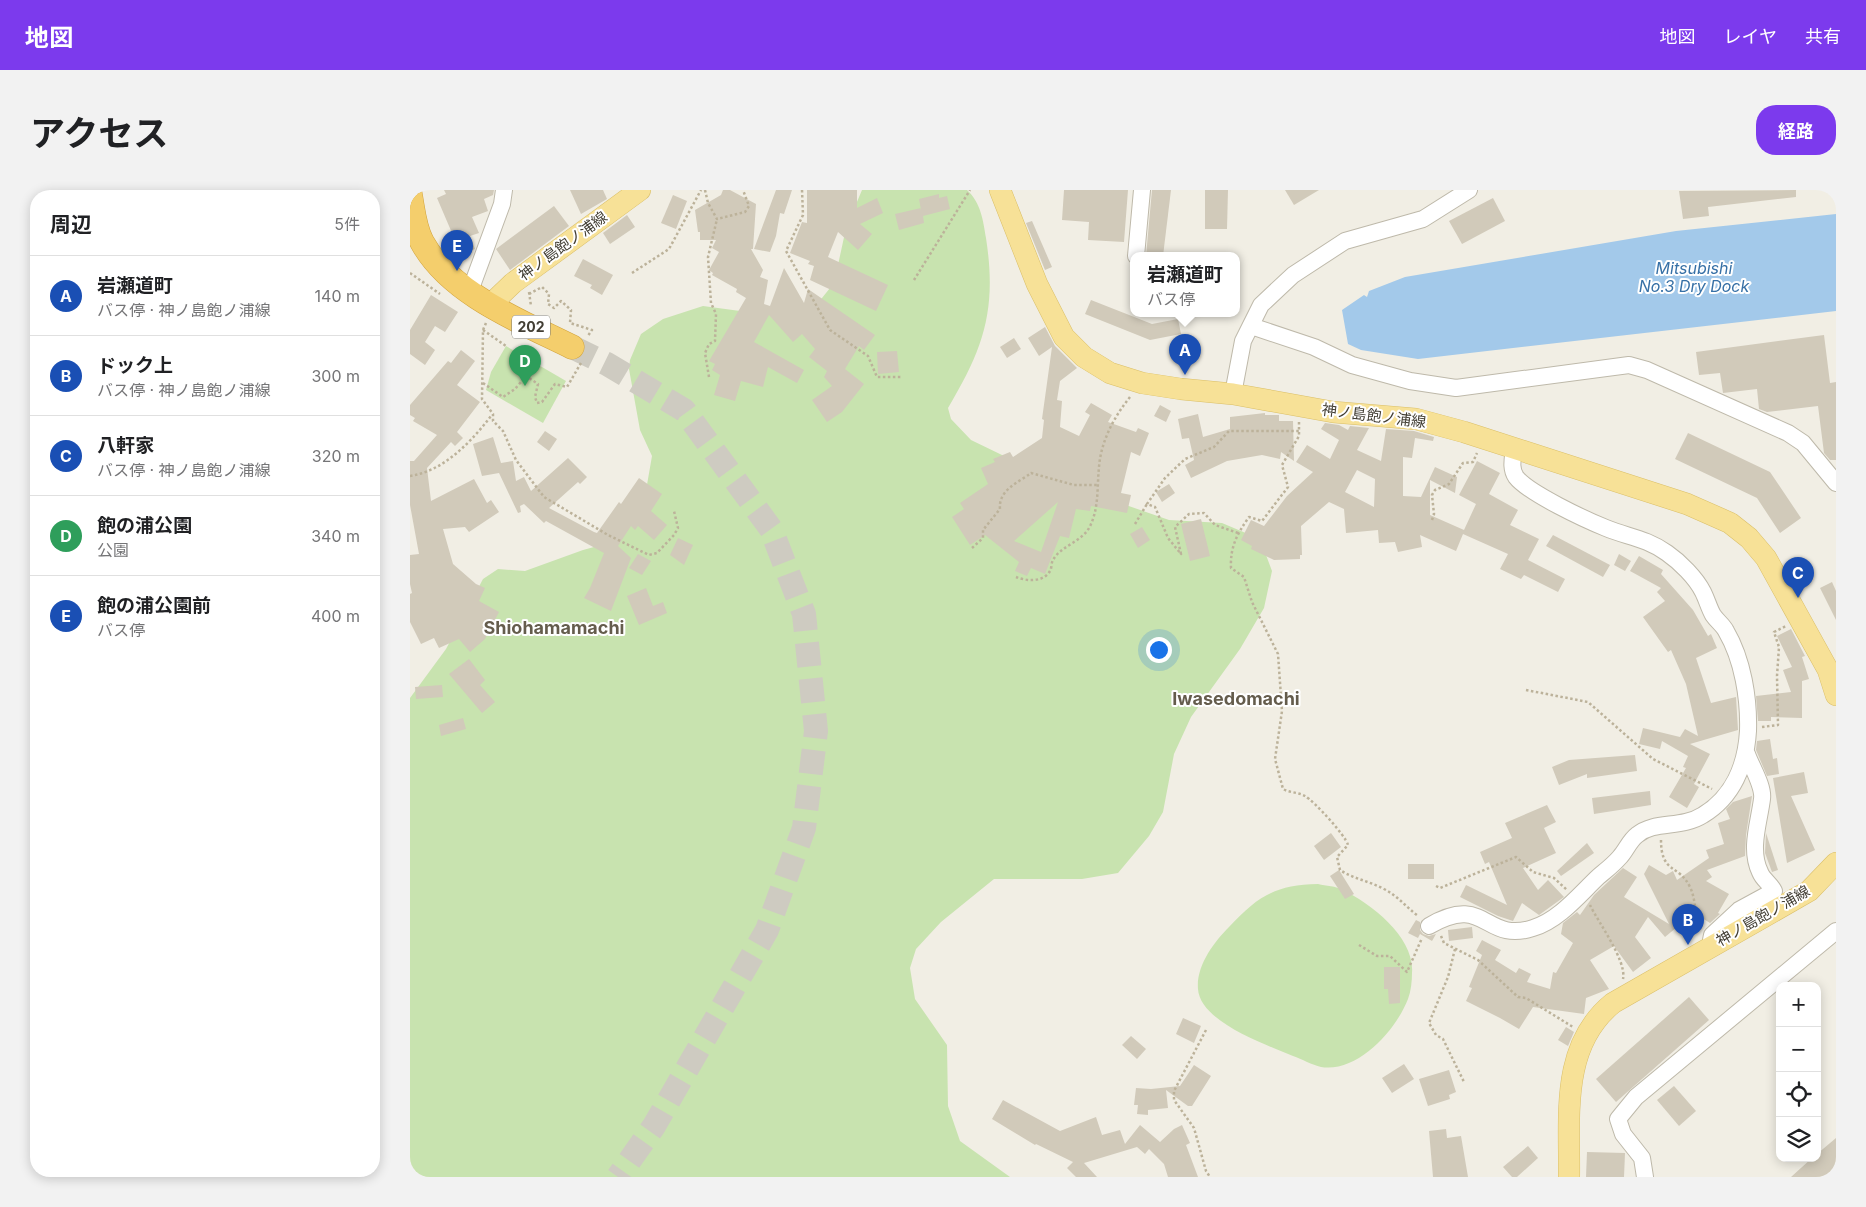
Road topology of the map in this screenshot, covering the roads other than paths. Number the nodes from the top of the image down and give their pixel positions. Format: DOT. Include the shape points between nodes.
graph roads {
  1 [pos="504,190"];
  2 [pos="640,190"];
  3 [pos="1000,190"];
  4 [pos="1142,190"];
  5 [pos="1469,190"];
  6 [pos="410,194"];
  7 [pos="412,218"];
  8 [pos="416,248"];
  9 [pos="1136,252"];
  10 [pos="470,291"];
  11 [pos="488,313"];
  12 [pos="1251,326"];
  13 [pos="580,349"];
  14 [pos="1233,394"];
  15 [pos="1514,448"];
  16 [pos="1836,483"];
  17 [pos="1836,695"];
  18 [pos="1747,754"];
  19 [pos="1836,864"];
  20 [pos="1429,926"];
  21 [pos="1836,931"];
  22 [pos="1712,943"];
  23 [pos="1569,1177"];
  24 [pos="1645,1177"];
  1 -- 10 [label="street" via="502,204"];
  2 -- 11 [label="main road, 神ノ島飽ノ浦線" via="513,283"];
  3 -- 14 [label="main road, 神ノ島飽ノ浦線" via="1038,284 1064,337 1095,365 1142,382"];
  4 -- 9 [label="street"];
  5 -- 12 [label="street" via="1423,219 1345,241 1293,275 1261,305"];
  6 -- 7 [label="highway, 202"];
  7 -- 8 [label="highway, 202"];
  8 -- 10 [label="highway, 202"];
  10 -- 11 [label="highway, 202"];
  11 -- 13 [label="highway, 202"];
  12 -- 14 [label="street" via="1243,341"];
  12 -- 16 [label="street" via="1314,346 1352,365 1410,381 1456,388 1629,365 1788,433 1803,443"];
  14 -- 15 [label="main road, 神ノ島飽ノ浦線" via="1334,412 1416,419"];
  15 -- 17 [label="main road, 神ノ島飽ノ浦線" via="1687,504 1730,523 1766,558 1828,670"];
  15 -- 18 [label="street" via="1512,465 1516,477 1540,495 1603,527 1647,541 1678,562 1698,584 1737,654 1748,727"];
  18 -- 20 [label="street" via="1737,778 1715,807 1693,822 1643,830 1618,859 1568,905 1536,928 1506,931 1465,913 1444,917"];
  18 -- 22 [label="street" via="1762,798 1755,837 1757,864 1774,891 1739,910 1712,935"];
  19 -- 22 [label="main road, 神ノ島飽ノ浦線" via="1809,891"];
  21 -- 24 [label="street" via="1636,1097 1618,1119 1623,1134 1642,1158"];
  22 -- 23 [label="main road, 神ノ島飽ノ浦線" via="1613,1003 1598,1016 1574,1064"];
}
